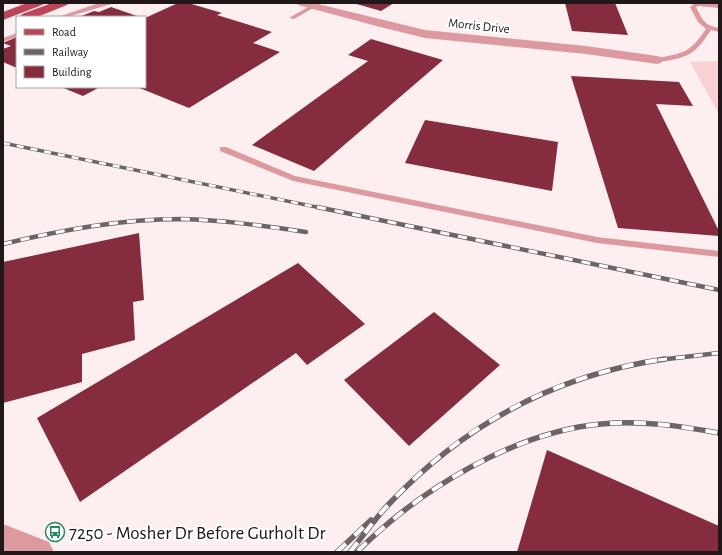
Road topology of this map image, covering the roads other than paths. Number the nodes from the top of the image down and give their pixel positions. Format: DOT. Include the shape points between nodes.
graph roads {
  1 [pos="38,3"];
  2 [pos="63,3"];
  3 [pos="112,3"];
  4 [pos="311,4"];
  5 [pos="719,6"];
  6 [pos="3,16"];
  7 [pos="29,16"];
  8 [pos="64,16"];
  9 [pos="292,18"];
  10 [pos="16,20"];
  11 [pos="3,26"];
  12 [pos="709,29"];
  13 [pos="719,30"];
  14 [pos="16,35"];
  15 [pos="3,40"];
  16 [pos="657,60"];
  17 [pos="223,149"];
  18 [pos="719,254"];
  19 [pos="3,538"];
  20 [pos="39,552"];
  1 -- 6 [label="main road"];
  2 -- 7 [label="main road"];
  3 -- 8 [label="lane"];
  4 -- 9 [label="lane"];
  4 -- 16 [label="street, Morris Drive" via="384,26 425,34 586,50"];
  5 -- 12 [label="lane" via="697,4 693,7 703,25"];
  10 -- 11 [label="main road"];
  12 -- 13 [label="lane"];
  12 -- 16 [label="lane" via="696,49 689,54"];
  14 -- 15 [label="lane"];
  17 -- 18 [label="lane" via="293,178 597,240"];
  19 -- 20 [label="street"];
}
